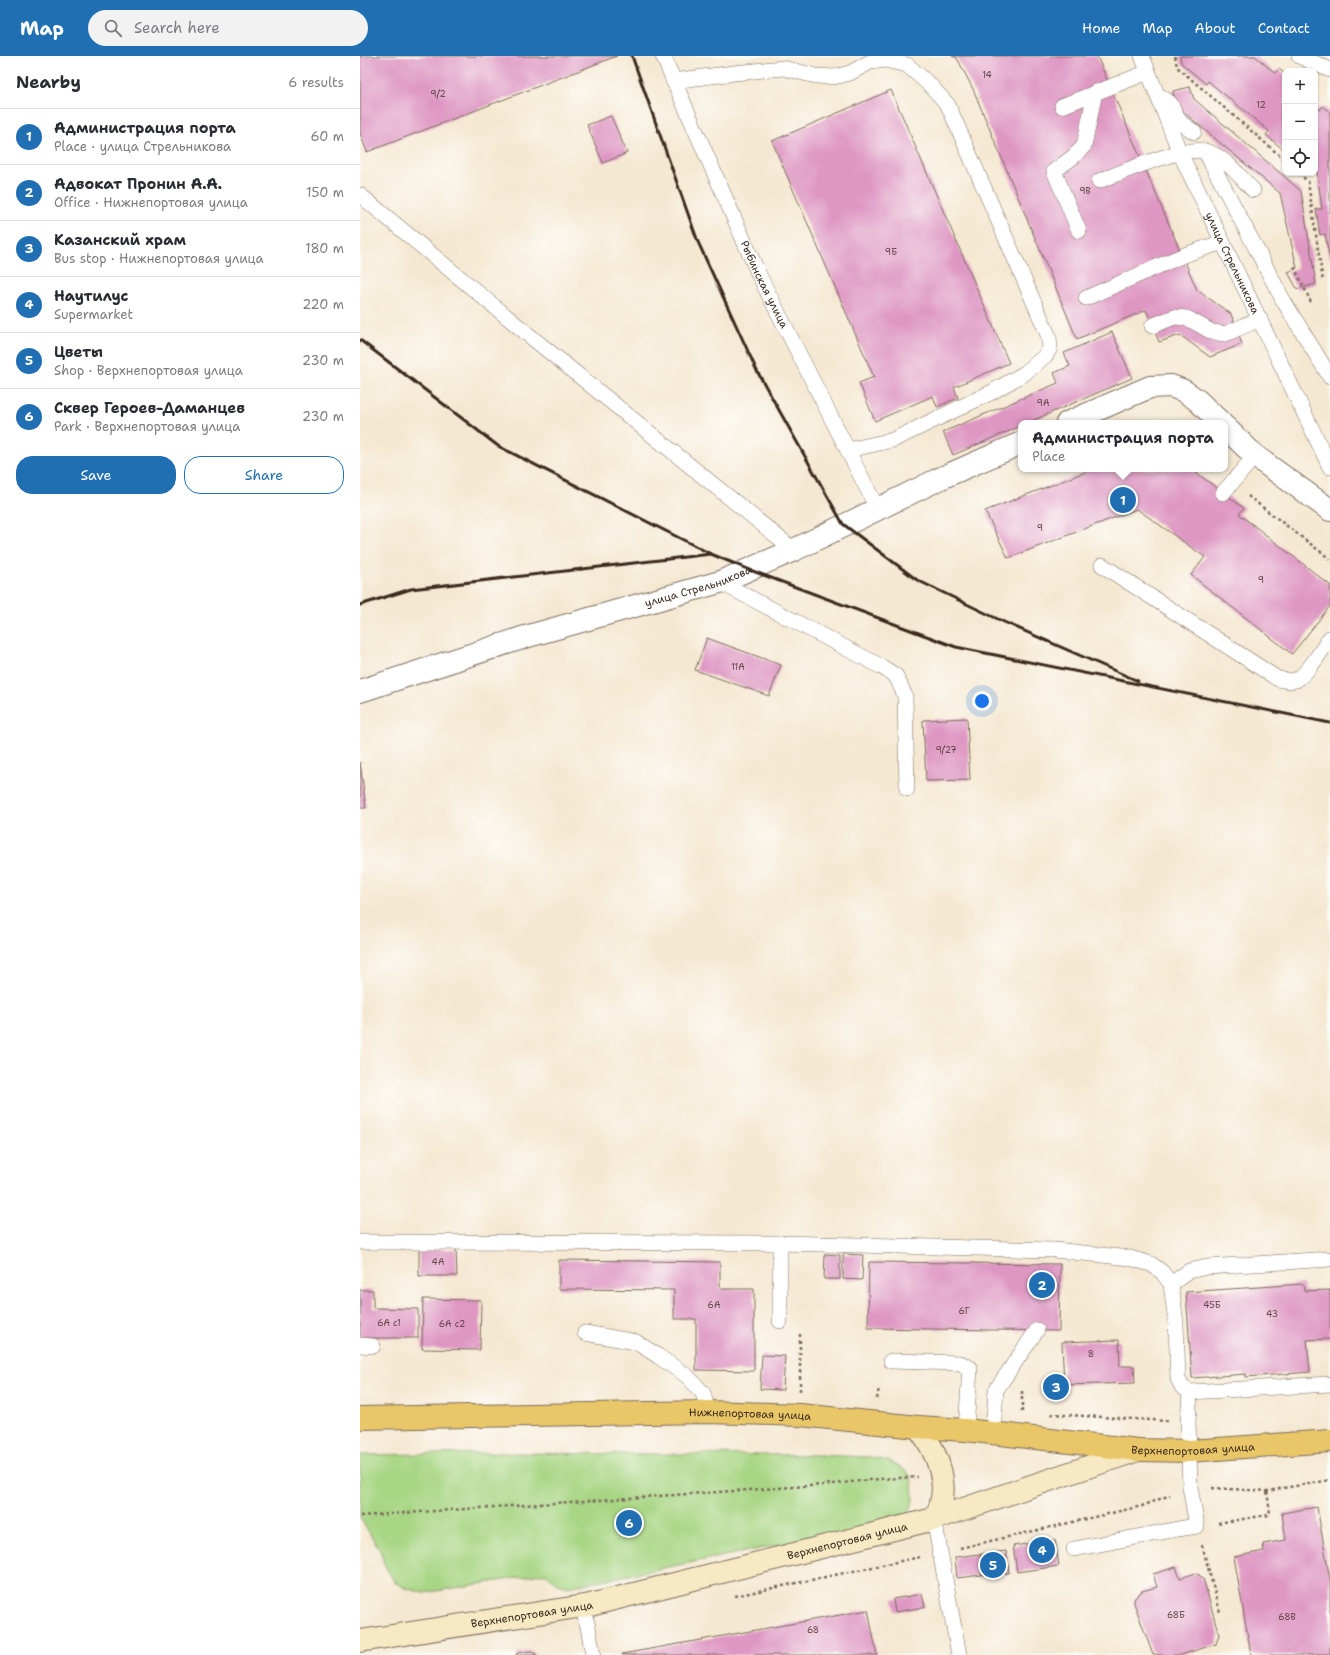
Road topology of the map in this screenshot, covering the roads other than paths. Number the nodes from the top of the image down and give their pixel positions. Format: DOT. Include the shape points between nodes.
graph roads {
  1 [pos="663,56"];
  2 [pos="1142,56"];
  3 [pos="1299,56"];
  4 [pos="1330,70"];
  5 [pos="1148,72"];
  6 [pos="673,81"];
  7 [pos="1095,92"];
  8 [pos="1157,97"];
  9 [pos="1062,106"];
  10 [pos="1194,132"];
  11 [pos="1205,151"];
  12 [pos="1180,153"];
  13 [pos="1099,181"];
  14 [pos="1253,190"];
  15 [pos="360,195"];
  16 [pos="1079,231"];
  17 [pos="1223,242"];
  18 [pos="1086,298"];
  19 [pos="1260,319"];
  20 [pos="1152,326"];
  21 [pos="1330,377"];
  22 [pos="1074,420"];
  23 [pos="1218,420"];
  24 [pos="1228,430"];
  25 [pos="1018,444"];
  26 [pos="848,450"];
  27 [pos="1255,456"];
  28 [pos="1330,467"];
  29 [pos="1227,488"];
  30 [pos="878,508"];
  31 [pos="1330,510"];
  32 [pos="794,550"];
  33 [pos="1102,565"];
  34 [pos="720,582"];
  35 [pos="1330,638"];
  36 [pos="360,691"];
  37 [pos="907,789"];
  38 [pos="360,1242"];
  39 [pos="780,1243"];
  40 [pos="1330,1259"];
  41 [pos="1171,1284"];
  42 [pos="780,1321"];
  43 [pos="1037,1330"];
  44 [pos="585,1333"];
  45 [pos="891,1362"];
  46 [pos="1330,1384"];
  47 [pos="1190,1392"];
  48 [pos="708,1412"];
  49 [pos="360,1418"];
  50 [pos="918,1427"];
  51 [pos="966,1430"];
  52 [pos="993,1434"];
  53 [pos="1330,1441"];
  54 [pos="1138,1450"];
  55 [pos="1189,1451"];
  56 [pos="934,1519"];
  57 [pos="1074,1549"];
  58 [pos="582,1606"];
  59 [pos="360,1641"];
  60 [pos="593,1655"];
  61 [pos="960,1655"];
  1 -- 6 [label="lane, Рыбинская улица"];
  2 -- 5 [label="lane, улица Стрельникова"];
  3 -- 4 [label="lane"];
  5 -- 7 [label="lane"];
  5 -- 8 [label="lane, улица Стрельникова"];
  6 -- 26 [label="lane, Рыбинская улица" via="759,275"];
  6 -- 26 [label="lane" via="783,68 816,76 834,77 850,73 870,62 885,60 907,65 948,105 1049,337 1050,348 1026,374 992,392 893,440"];
  7 -- 9 [label="lane"];
  7 -- 16 [label="lane" via="1084,146 1073,158 1054,171"];
  8 -- 10 [label="lane" via="1163,97 1170,103 1180,122"];
  8 -- 12 [label="lane, улица Стрельникова"];
  11 -- 12 [label="lane"];
  11 -- 14 [label="lane" via="1220,158"];
  11 -- 21 [label="lane" via="1284,300"];
  12 -- 13 [label="lane"];
  12 -- 17 [label="lane, улица Стрельникова"];
  15 -- 32 [label="lane"];
  17 -- 18 [label="lane" via="1184,255"];
  17 -- 19 [label="lane, улица Стрельникова"];
  19 -- 20 [label="lane" via="1225,334 1212,332 1187,318 1174,317"];
  19 -- 28 [label="lane, улица Стрельникова"];
  22 -- 23 [label="street" via="1150,387 1171,386 1197,400"];
  24 -- 27 [label="street"];
  25 -- 30 [label="street, улица Стрельникова" via="939,478"];
  26 -- 30 [label="lane, Рыбинская улица"];
  27 -- 29 [label="lane"];
  27 -- 31 [label="street"];
  30 -- 32 [label="street, улица Стрельникова"];
  32 -- 34 [label="street, улица Стрельникова"];
  33 -- 35 [label="lane" via="1278,678 1287,681 1296,680 1303,675"];
  34 -- 36 [label="street, улица Стрельникова" via="525,637"];
  34 -- 37 [label="lane" via="896,676 904,696"];
  38 -- 39 [label="lane"];
  39 -- 41 [label="lane" via="1077,1252 1130,1258 1152,1264"];
  39 -- 42 [label="lane"];
  40 -- 41 [label="lane" via="1207,1267 1190,1270"];
  41 -- 47 [label="lane" via="1176,1323 1178,1379 1182,1387"];
  43 -- 52 [label="lane" via="996,1390"];
  44 -- 48 [label="lane" via="636,1342 658,1356 687,1376 703,1393"];
  45 -- 51 [label="lane" via="960,1363 970,1368"];
  46 -- 47 [label="lane"];
  47 -- 55 [label="lane"];
  48 -- 49 [label="main road, Нижнепортовая улица"];
  48 -- 50 [label="main road, Нижнепортовая улица" via="800,1415"];
  50 -- 51 [label="main road, Нижнепортовая улица"];
  50 -- 56 [label="street" via="934,1452 941,1476 942,1495 939,1511"];
  51 -- 52 [label="main road, Нижнепортовая улица"];
  52 -- 54 [label="main road, Нижнепортовая улица"];
  53 -- 55 [label="main road, Верхнепортовая улица"];
  54 -- 55 [label="main road, Верхнепортовая улица"];
  54 -- 56 [label="street, Верхнепортовая улица"];
  55 -- 57 [label="lane" via="1190,1487 1197,1526"];
  56 -- 58 [label="street, Верхнепортовая улица"];
  56 -- 61 [label="lane"];
  58 -- 59 [label="street, Верхнепортовая улица"];
  58 -- 60 [label="lane"];
}
